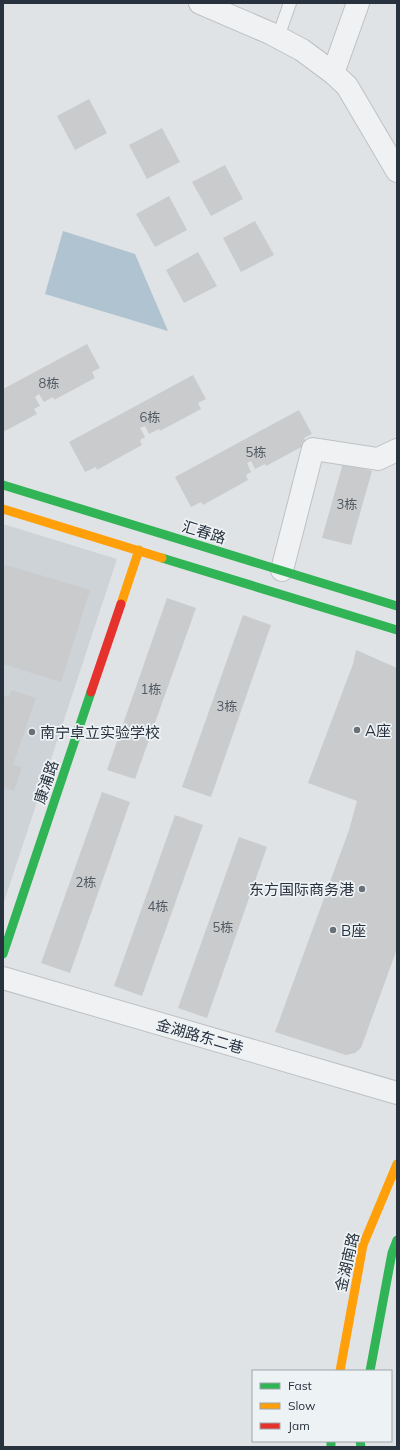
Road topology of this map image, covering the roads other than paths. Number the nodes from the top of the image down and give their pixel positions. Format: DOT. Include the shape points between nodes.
graph roads {
  1 [pos="200,3"];
  2 [pos="290,3"];
  3 [pos="358,3"];
  4 [pos="224,8"];
  5 [pos="278,37"];
  6 [pos="332,73"];
  7 [pos="397,171"];
  8 [pos="397,450"];
  9 [pos="3,484"];
  10 [pos="3,509"];
  11 [pos="139,550"];
  12 [pos="282,570"];
  13 [pos="397,606"];
  14 [pos="397,630"];
  15 [pos="3,954"];
  16 [pos="3,978"];
  17 [pos="397,1093"];
  18 [pos="397,1164"];
  19 [pos="397,1240"];
  20 [pos="340,1370"];
  21 [pos="370,1370"];
  1 -- 4 [label="street"];
  2 -- 5 [label="lane"];
  3 -- 6 [label="street"];
  4 -- 5 [label="street"];
  5 -- 6 [label="street" via="302,50"];
  6 -- 7 [label="street" via="347,86"];
  8 -- 12 [label="street" via="378,459 313,449"];
  9 -- 12 [label="main road, 汇春路"];
  10 -- 11 [label="main road"];
  11 -- 14 [label="main road"];
  11 -- 15 [label="main road, 康浦路"];
  12 -- 13 [label="main road, 汇春路"];
  16 -- 17 [label="street, 金湖路东二巷"];
  18 -- 20 [label="main road, 金湖南路" via="363,1245"];
  19 -- 21 [label="main road" via="392,1253"];
}
